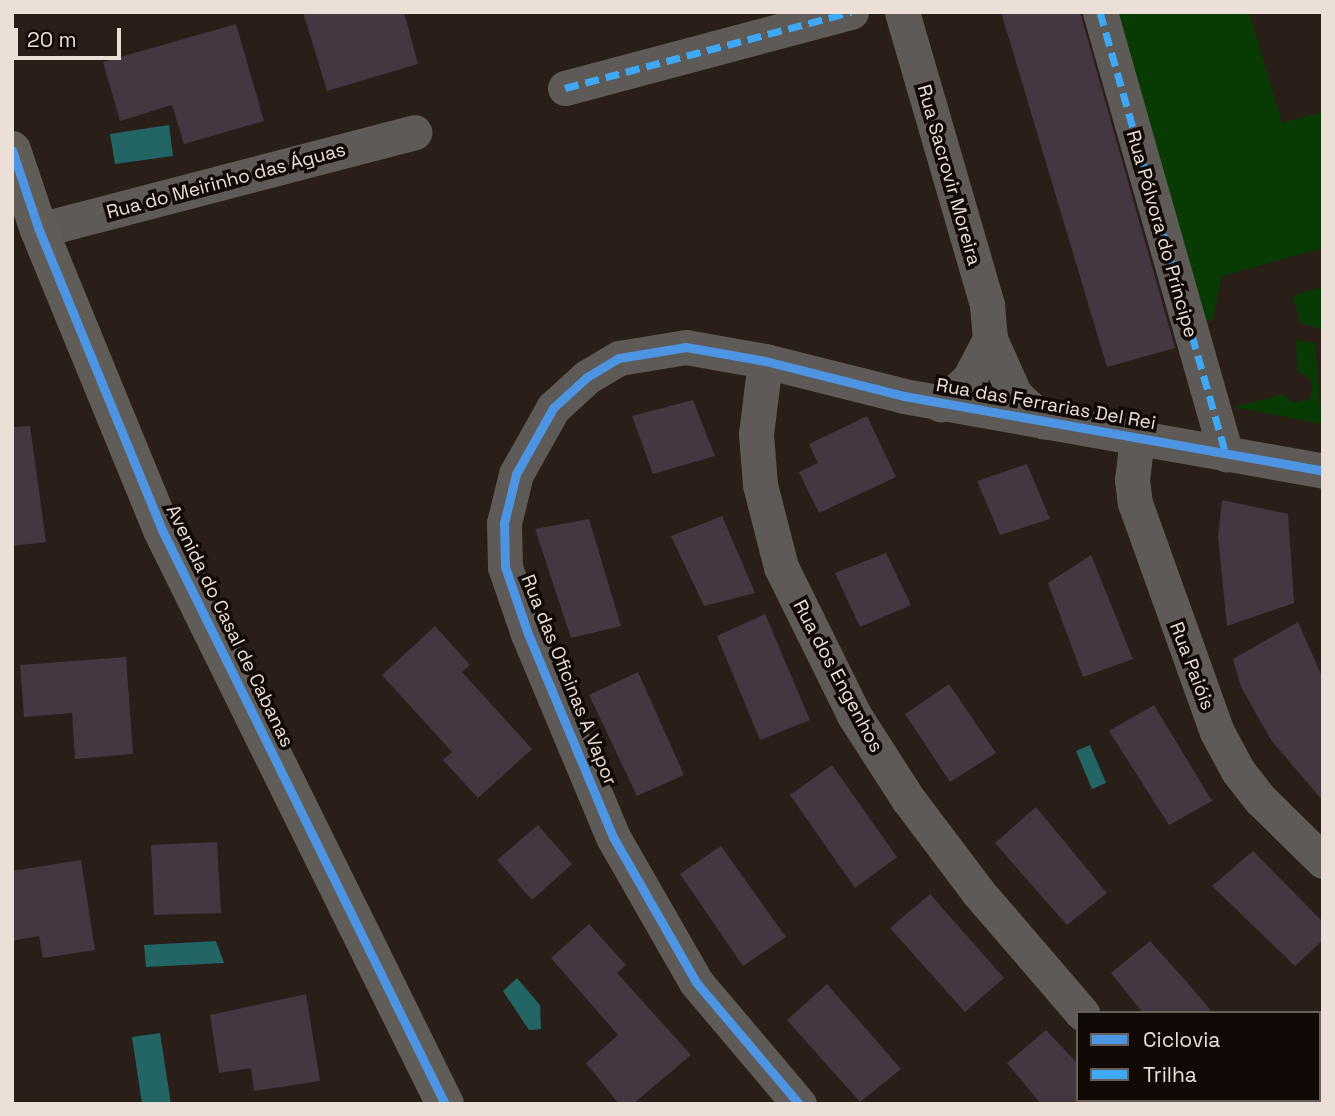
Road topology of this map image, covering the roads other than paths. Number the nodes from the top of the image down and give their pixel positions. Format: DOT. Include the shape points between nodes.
graph roads {
  1 [pos="851,12"];
  2 [pos="902,12"];
  3 [pos="1100,12"];
  4 [pos="565,88"];
  5 [pos="414,132"];
  6 [pos="12,150"];
  7 [pos="39,230"];
  8 [pos="990,340"];
  9 [pos="765,361"];
  10 [pos="941,404"];
  11 [pos="1045,422"];
  12 [pos="1137,438"];
  13 [pos="1226,454"];
  14 [pos="1323,471"];
  15 [pos="1323,861"];
  16 [pos="1080,1011"];
  17 [pos="445,1104"];
  18 [pos="799,1104"];
  1 -- 4 [label="street"];
  2 -- 8 [label="street, Rua Sacrovir Moreira" via="987,305"];
  3 -- 13 [label="street, Rua Pólvora do Príncipe"];
  5 -- 7 [label="street, Rua do Meirinho das Águas"];
  6 -- 7 [label="street, Avenida do Casal de Cabanas"];
  7 -- 17 [label="street, Avenida do Casal de Cabanas" via="162,530"];
  8 -- 10 [label="street" via="969,379"];
  8 -- 11 [label="street, Rua Sacrovir Moreira" via="1015,395"];
  9 -- 10 [label="street, Rua das Ferrarias Del Rei"];
  9 -- 16 [label="street, Rua dos Engenhos" via="756,434 760,485 786,578 855,715 908,799 978,892"];
  9 -- 18 [label="street, Rua das Oficinas A Vapor" via="686,347 652,349 619,358 587,377 553,408 516,474 504,523 505,567 528,634 613,837 696,982"];
  10 -- 11 [label="street, Rua das Ferrarias Del Rei"];
  11 -- 12 [label="street, Rua das Ferrarias Del Rei"];
  12 -- 13 [label="street, Rua das Ferrarias Del Rei"];
  12 -- 15 [label="street, Rua Paióis" via="1132,480 1135,503 1217,732 1238,771 1261,800"];
  13 -- 14 [label="street, Rua das Ferrarias Del Rei"];
}
